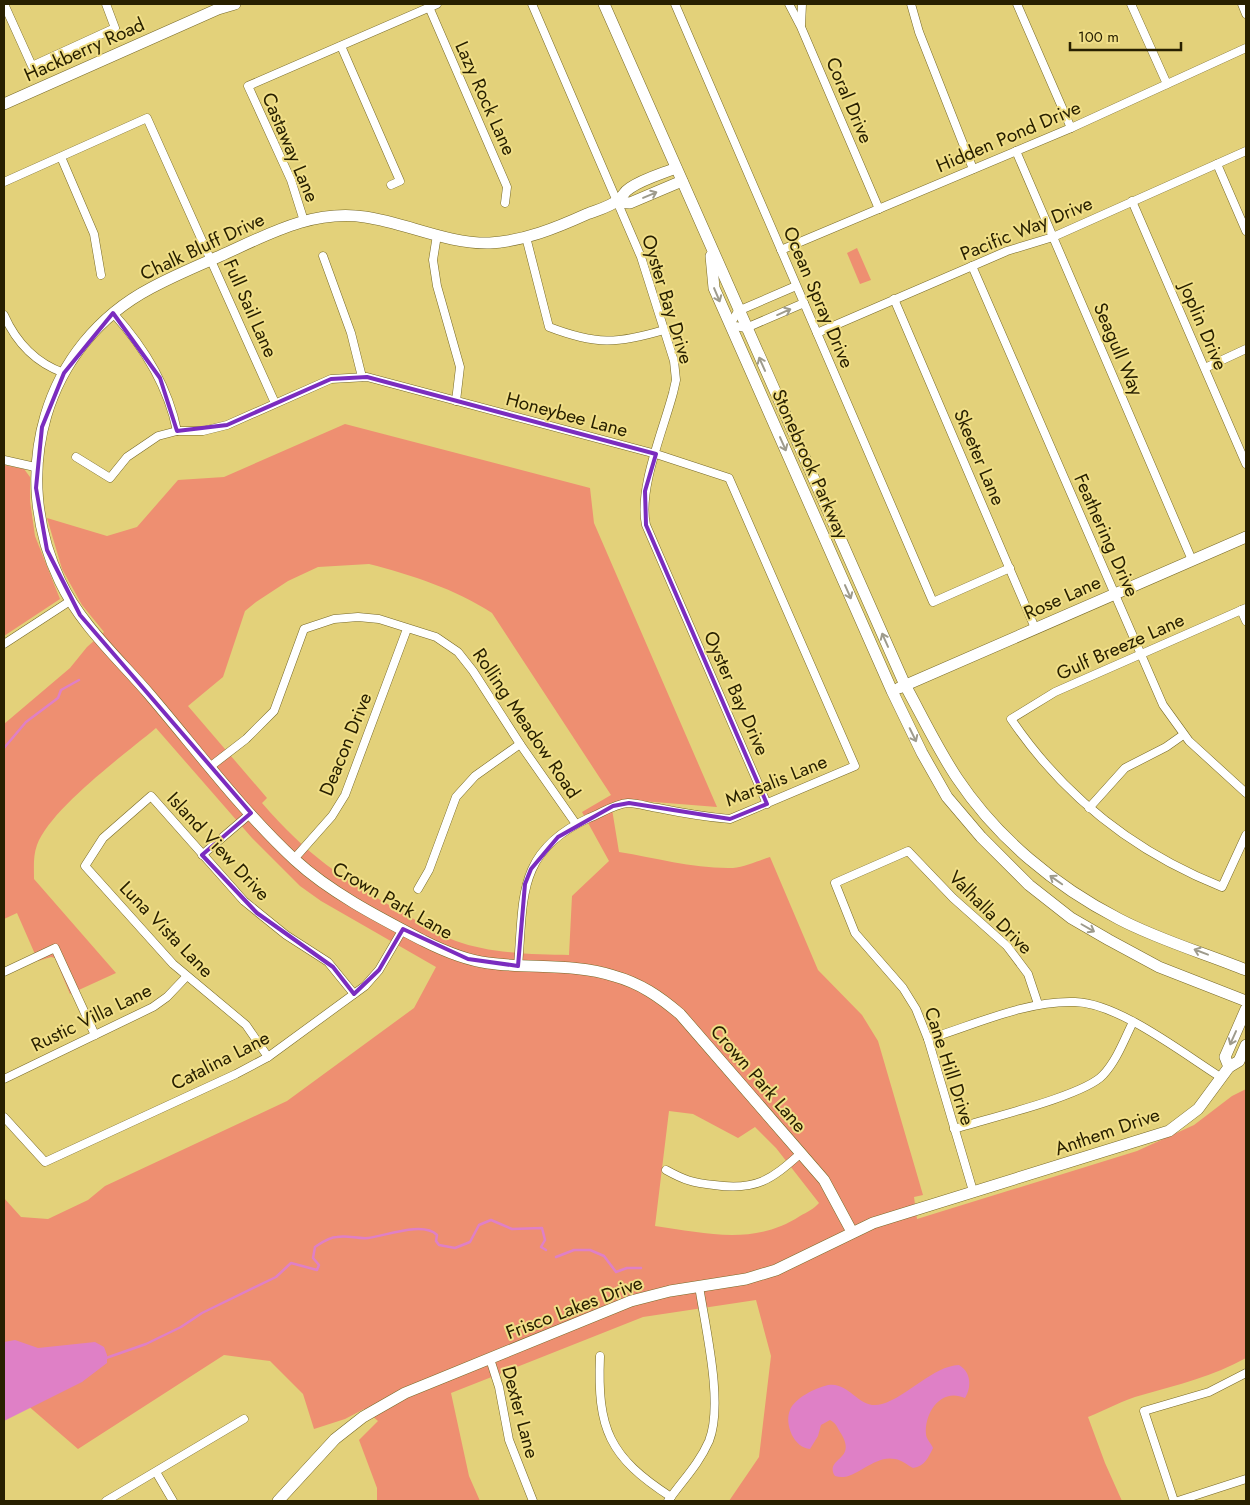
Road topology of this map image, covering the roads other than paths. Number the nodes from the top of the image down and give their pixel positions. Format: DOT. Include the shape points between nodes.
graph roads {
  1 [pos="4,4"];
  2 [pos="106,4"];
  3 [pos="235,4"];
  4 [pos="437,4"];
  5 [pos="532,4"];
  6 [pos="604,4"];
  7 [pos="675,4"];
  8 [pos="789,4"];
  9 [pos="802,4"];
  10 [pos="911,4"];
  11 [pos="1017,4"];
  12 [pos="1131,4"];
  13 [pos="1242,4"];
  14 [pos="429,7"];
  15 [pos="1246,14"];
  16 [pos="801,27"];
  17 [pos="342,46"];
  18 [pos="1246,48"];
  19 [pos="1166,84"];
  20 [pos="4,104"];
  21 [pos="1070,128"];
  22 [pos="1016,150"];
  23 [pos="1246,151"];
  24 [pos="61,157"];
  25 [pos="1217,164"];
  26 [pos="676,168"];
  27 [pos="974,169"];
  28 [pos="682,181"];
  29 [pos="4,182"];
  30 [pos="391,185"];
  31 [pos="1132,201"];
  32 [pos="616,202"];
  33 [pos="504,203"];
  34 [pos="879,209"];
  35 [pos="304,221"];
  36 [pos="1246,231"];
  37 [pos="438,235"];
  38 [pos="1053,236"];
  39 [pos="526,237"];
  40 [pos="710,247"];
  41 [pos="781,250"];
  42 [pos="323,256"];
  43 [pos="212,260"];
  44 [pos="972,266"];
  45 [pos="101,275"];
  46 [pos="796,286"];
  47 [pos="894,299"];
  48 [pos="804,303"];
  49 [pos="738,311"];
  50 [pos="113,313"];
  51 [pos="4,315"];
  52 [pos="730,325"];
  53 [pos="746,328"];
  54 [pos="664,330"];
  55 [pos="817,333"];
  56 [pos="1246,349"];
  57 [pos="1205,368"];
  58 [pos="64,373"];
  59 [pos="362,377"];
  60 [pos="456,401"];
  61 [pos="275,403"];
  62 [pos="178,431"];
  63 [pos="656,454"];
  64 [pos="76,456"];
  65 [pos="4,460"];
  66 [pos="1246,464"];
  67 [pos="35,467"];
  68 [pos="1246,537"];
  69 [pos="1192,560"];
  70 [pos="1010,568"];
  71 [pos="1115,594"];
  72 [pos="70,601"];
  73 [pos="1244,609"];
  74 [pos="1246,621"];
  75 [pos="1035,628"];
  76 [pos="407,629"];
  77 [pos="4,644"];
  78 [pos="1140,654"];
  79 [pos="905,685"];
  80 [pos="892,691"];
  81 [pos="1183,735"];
  82 [pos="520,744"];
  83 [pos="211,766"];
  84 [pos="855,766"];
  85 [pos="1246,793"];
  86 [pos="767,804"];
  87 [pos="1089,808"];
  88 [pos="251,813"];
  89 [pos="576,824"];
  90 [pos="1246,835"];
  91 [pos="908,851"];
  92 [pos="202,855"];
  93 [pos="294,859"];
  94 [pos="85,866"];
  95 [pos="418,889"];
  96 [pos="403,929"];
  97 [pos="518,966"];
  98 [pos="1246,970"];
  99 [pos="4,972"];
  100 [pos="186,977"];
  101 [pos="354,994"];
  102 [pos="1246,1001"];
  103 [pos="1038,1004"];
  104 [pos="1246,1009"];
  105 [pos="1133,1022"];
  106 [pos="95,1035"];
  107 [pos="928,1039"];
  108 [pos="1246,1045"];
  109 [pos="268,1057"];
  110 [pos="1229,1067"];
  111 [pos="1222,1078"];
  112 [pos="4,1079"];
  113 [pos="4,1117"];
  114 [pos="954,1129"];
  115 [pos="801,1153"];
  116 [pos="666,1170"];
  117 [pos="973,1191"];
  118 [pos="852,1232"];
  119 [pos="699,1286"];
  120 [pos="600,1356"];
  121 [pos="490,1359"];
  122 [pos="1246,1373"];
  123 [pos="244,1419"];
  124 [pos="156,1472"];
  125 [pos="1246,1479"];
  126 [pos="670,1499"];
  127 [pos="106,1501"];
  128 [pos="173,1501"];
  129 [pos="278,1501"];
  130 [pos="533,1501"];
  131 [pos="1176,1501"];
  1 -- 2 [label="street" via="32,66 115,28"];
  3 -- 20 [label="street, Hackberry Road"];
  4 -- 14 [label="street"];
  5 -- 32 [label="street, Oyster Bay Drive"];
  6 -- 26 [label="street, Stonebrook Parkway"];
  7 -- 41 [label="street, Ocean Spray Drive"];
  8 -- 16 [label="street, Coral Drive"];
  9 -- 16 [label="street"];
  10 -- 27 [label="street" via="919,32"];
  11 -- 21 [label="street"];
  12 -- 19 [label="street"];
  13 -- 15 [label="street"];
  14 -- 17 [label="street"];
  14 -- 33 [label="street, Lazy Rock Lane" via="507,187"];
  16 -- 34 [label="street, Coral Drive"];
  17 -- 30 [label="street" via="400,181"];
  17 -- 35 [label="street, Castaway Lane" via="248,86 290,180"];
  18 -- 19 [label="street, Hidden Pond Drive"];
  19 -- 21 [label="street, Hidden Pond Drive"];
  21 -- 22 [label="street, Hidden Pond Drive"];
  22 -- 27 [label="street, Hidden Pond Drive"];
  22 -- 38 [label="street, Seagull Way"];
  23 -- 25 [label="street, Pacific Way Drive"];
  24 -- 29 [label="street"];
  24 -- 43 [label="street, Full Sail Lane" via="147,118"];
  24 -- 45 [label="street" via="94,234"];
  25 -- 31 [label="street, Pacific Way Drive"];
  25 -- 36 [label="street"];
  26 -- 28 [label="street, Stonebrook Parkway"];
  26 -- 32 [label="street, Chalk Bluff Drive" via="628,189"];
  27 -- 34 [label="street, Hidden Pond Drive"];
  32 -- 28 [label="street, Chalk Bluff Drive, one-way" via="630,203"];
  28 -- 40 [label="street, Stonebrook Parkway"];
  31 -- 38 [label="street, Pacific Way Drive"];
  31 -- 57 [label="street, Joplin Drive"];
  32 -- 39 [label="street, Chalk Bluff Drive"];
  32 -- 54 [label="street, Oyster Bay Drive" via="641,257"];
  34 -- 41 [label="street, Hidden Pond Drive"];
  35 -- 37 [label="street, Chalk Bluff Drive" via="322,216 358,216"];
  35 -- 43 [label="street, Chalk Bluff Drive"];
  37 -- 39 [label="street, Chalk Bluff Drive" via="489,243"];
  37 -- 60 [label="street" via="433,260 460,367"];
  38 -- 44 [label="street, Pacific Way Drive"];
  38 -- 69 [label="street, Seagull Way"];
  39 -- 54 [label="street" via="549,327 589,339 619,342"];
  40 -- 49 [label="street, Stonebrook Parkway"];
  40 -- 52 [label="street, Stonebrook Parkway, one-way" via="714,288"];
  41 -- 46 [label="street, Ocean Spray Drive"];
  42 -- 59 [label="street" via="351,333"];
  43 -- 50 [label="street, Chalk Bluff Drive" via="149,289"];
  43 -- 61 [label="street, Full Sail Lane"];
  44 -- 47 [label="street, Pacific Way Drive"];
  44 -- 71 [label="street, Feathering Drive"];
  46 -- 48 [label="street, Ocean Spray Drive"];
  46 -- 49 [label="street"];
  47 -- 55 [label="street, Pacific Way Drive"];
  47 -- 70 [label="street, Skeeter Lane"];
  53 -- 48 [label="street, one-way"];
  48 -- 55 [label="street, Ocean Spray Drive"];
  49 -- 52 [label="street"];
  49 -- 53 [label="street, Stonebrook Parkway"];
  50 -- 58 [label="street, Chalk Bluff Drive" via="87,340"];
  50 -- 62 [label="street" via="160,378"];
  51 -- 58 [label="street" via="16,338 28,351 41,362"];
  52 -- 53 [label="street"];
  52 -- 80 [label="street, Stonebrook Parkway, one-way"];
  79 -- 53 [label="street, Stonebrook Parkway, one-way"];
  54 -- 63 [label="street, Oyster Bay Drive" via="676,380"];
  55 -- 70 [label="street, Ocean Spray Drive" via="933,602"];
  56 -- 57 [label="street"];
  57 -- 66 [label="street, Joplin Drive"];
  58 -- 67 [label="street, Chalk Bluff Drive" via="49,403"];
  59 -- 60 [label="street, Honeybee Lane"];
  59 -- 61 [label="street, Honeybee Lane" via="331,379"];
  60 -- 63 [label="street, Honeybee Lane"];
  61 -- 62 [label="street, Honeybee Lane" via="227,426 203,431"];
  62 -- 64 [label="street, Honeybee Lane" via="158,436 140,446 110,478"];
  63 -- 84 [label="street, Honeybee Lane" via="729,478"];
  63 -- 86 [label="street, Oyster Bay Drive" via="645,491 646,525"];
  65 -- 67 [label="street"];
  67 -- 72 [label="street, Chalk Bluff Drive" via="37,511 42,534"];
  68 -- 69 [label="street, Rose Lane"];
  69 -- 71 [label="street, Rose Lane"];
  70 -- 75 [label="street, Skeeter Lane"];
  71 -- 75 [label="street, Rose Lane"];
  71 -- 78 [label="street, Feathering Drive"];
  72 -- 77 [label="street"];
  72 -- 83 [label="street, Crown Park Lane"];
  73 -- 74 [label="street"];
  73 -- 78 [label="street, Gulf Breeze Lane"];
  75 -- 79 [label="street, Rose Lane"];
  76 -- 82 [label="street, Rolling Meadow Road" via="436,637 458,652"];
  76 -- 83 [label="street, Rolling Meadow Road" via="380,619 358,617 334,619 304,629 274,711"];
  76 -- 93 [label="street, Deacon Drive" via="346,795"];
  78 -- 81 [label="street, Feathering Drive" via="1163,705"];
  78 -- 87 [label="street, Gulf Breeze Lane" via="1055,692 1011,719 1052,773"];
  79 -- 80 [label="street, Rose Lane"];
  98 -- 79 [label="street, Stonebrook Parkway, one-way" via="1120,919 1044,872 1003,835 958,779"];
  80 -- 102 [label="street, Stonebrook Parkway, one-way" via="922,753 948,796 982,838 1029,885 1071,918 1159,967"];
  81 -- 85 [label="street, Feathering Drive"];
  81 -- 87 [label="street" via="1125,768"];
  82 -- 89 [label="street, Rolling Meadow Road"];
  82 -- 95 [label="street" via="475,776 456,797 429,870"];
  83 -- 88 [label="street, Crown Park Lane"];
  84 -- 86 [label="street, Marsalis Lane"];
  86 -- 89 [label="street, Marsalis Lane" via="730,819 629,803 613,806"];
  87 -- 90 [label="street" via="1147,851 1222,887"];
  88 -- 92 [label="street"];
  88 -- 93 [label="street, Crown Park Lane"];
  89 -- 97 [label="street, Marsalis Lane" via="543,852 525,884"];
  91 -- 103 [label="street, Valhalla Drive" via="953,898 1007,946 1028,974"];
  91 -- 107 [label="street, Cane Hill Drive" via="836,883 855,933 903,988 916,1008"];
  92 -- 94 [label="street, Island View Drive" via="151,796 103,838"];
  92 -- 101 [label="street, Island View Drive" via="257,913 333,967"];
  93 -- 96 [label="street, Crown Park Lane" via="326,884"];
  94 -- 100 [label="street, Luna Vista Lane"];
  96 -- 97 [label="street, Crown Park Lane" via="468,959"];
  96 -- 101 [label="street, Catalina Lane" via="379,970"];
  97 -- 115 [label="street, Crown Park Lane" via="585,969 613,975 661,998 680,1014"];
  99 -- 106 [label="street" via="55,948"];
  100 -- 106 [label="street, Rustic Villa Lane" via="154,1007"];
  100 -- 109 [label="street, Luna Vista Lane" via="246,1025"];
  101 -- 109 [label="street, Catalina Lane"];
  103 -- 105 [label="street" via="1076,1002 1111,1011"];
  103 -- 107 [label="street"];
  104 -- 110 [label="street, Anthem Drive, one-way" via="1225,1057"];
  105 -- 111 [label="street"];
  105 -- 114 [label="street" via="1102,1077 1076,1092"];
  106 -- 112 [label="street, Rustic Villa Lane"];
  107 -- 114 [label="street, Cane Hill Drive"];
  108 -- 110 [label="street, Anthem Drive" via="1238,1061"];
  109 -- 113 [label="street, Catalina Lane" via="45,1162"];
  110 -- 111 [label="street, Anthem Drive"];
  111 -- 117 [label="street, Anthem Drive" via="1198,1109 1168,1131"];
  114 -- 117 [label="street, Cane Hill Drive"];
  115 -- 116 [label="street" via="769,1178 737,1188 688,1182"];
  115 -- 118 [label="street, Crown Park Lane" via="824,1180"];
  117 -- 118 [label="street, Frisco Lakes Drive" via="914,1208"];
  118 -- 119 [label="street, Frisco Lakes Drive" via="776,1270 746,1279"];
  119 -- 121 [label="street, Frisco Lakes Drive" via="631,1301"];
  119 -- 126 [label="street" via="715,1415 700,1460"];
  120 -- 126 [label="street" via="599,1382 605,1426 614,1446 638,1474"];
  121 -- 129 [label="street, Frisco Lakes Drive" via="405,1393 363,1417 335,1439"];
  121 -- 130 [label="street, Dexter Lane" via="509,1440"];
  122 -- 131 [label="street" via="1210,1392 1144,1411"];
  123 -- 124 [label="street"];
  124 -- 127 [label="street"];
  124 -- 128 [label="street"];
  125 -- 131 [label="street"];
}
